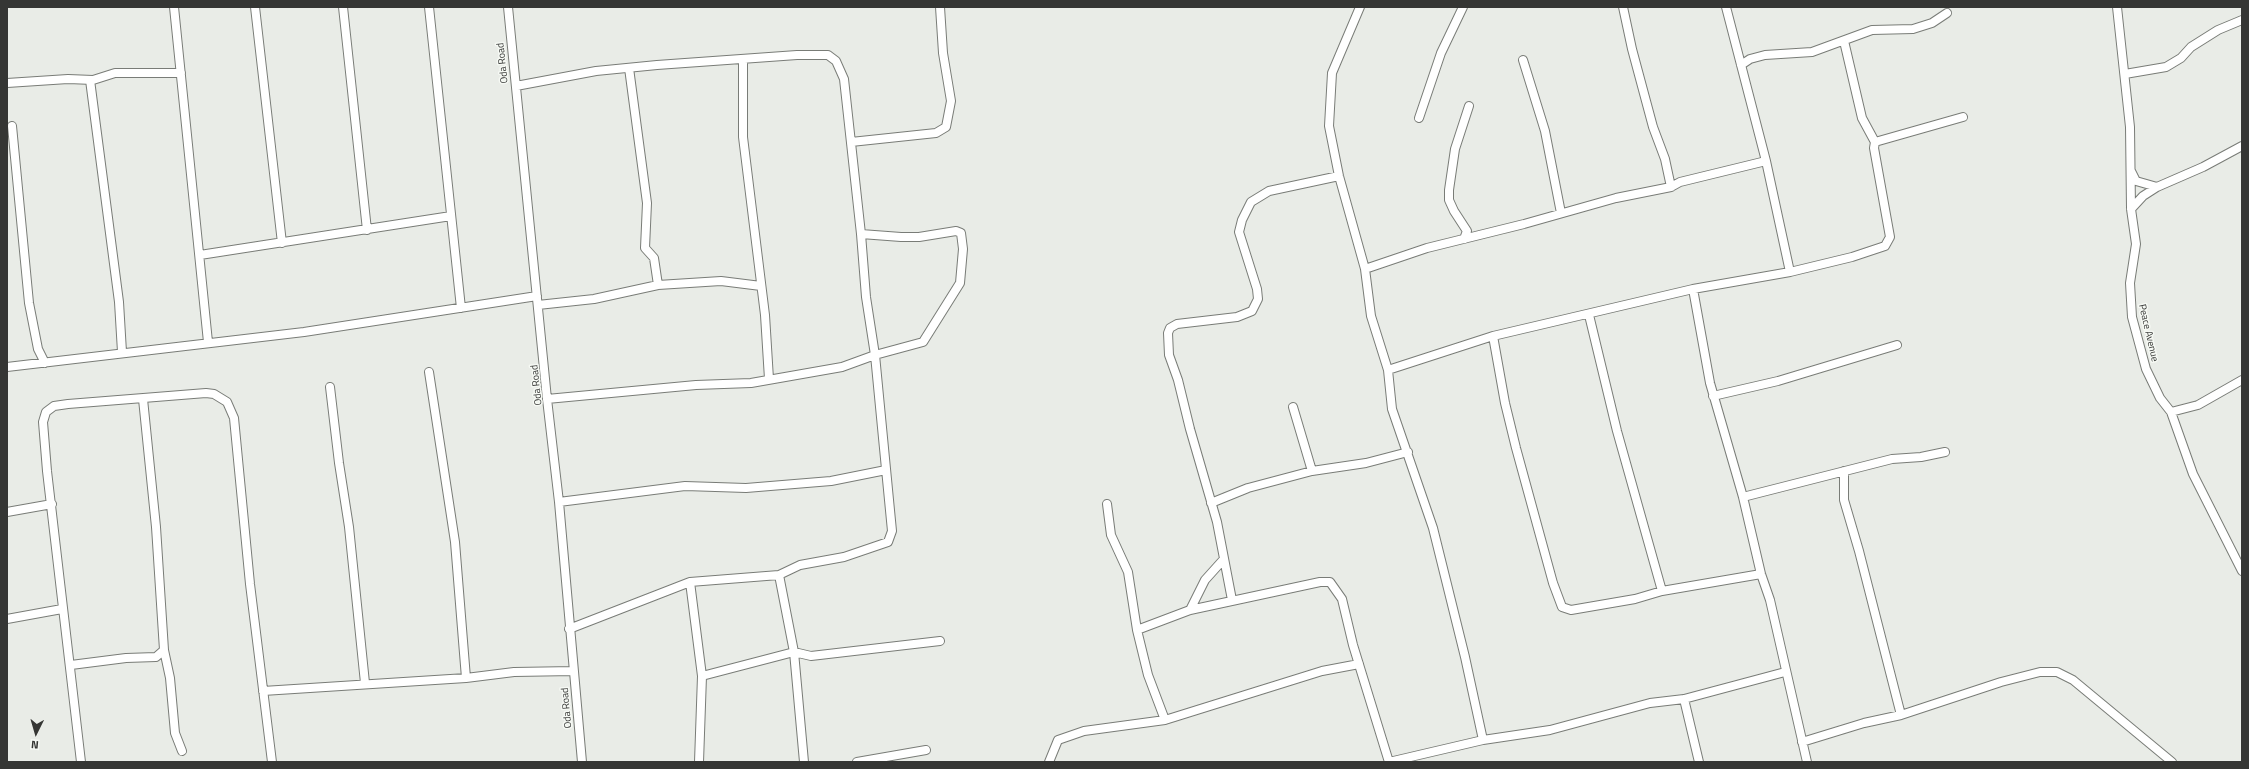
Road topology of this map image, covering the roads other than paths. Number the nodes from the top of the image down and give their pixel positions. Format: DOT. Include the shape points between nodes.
graph roads {
  1 [pos="174,7"];
  2 [pos="255,7"];
  3 [pos="343,7"];
  4 [pos="429,7"];
  5 [pos="508,7"];
  6 [pos="940,7"];
  7 [pos="1360,7"];
  8 [pos="1463,7"];
  9 [pos="1623,7"];
  10 [pos="1726,7"];
  11 [pos="2117,7"];
  12 [pos="1947,13"];
  13 [pos="2242,20"];
  14 [pos="1844,42"];
  15 [pos="742,59"];
  16 [pos="1523,60"];
  17 [pos="1741,65"];
  18 [pos="629,68"];
  19 [pos="181,74"];
  20 [pos="2125,74"];
  21 [pos="90,80"];
  22 [pos="7,83"];
  23 [pos="516,86"];
  24 [pos="1469,106"];
  25 [pos="1419,118"];
  26 [pos="1963,118"];
  27 [pos="12,126"];
  28 [pos="851,142"];
  29 [pos="1875,142"];
  30 [pos="2242,146"];
  31 [pos="1766,161"];
  32 [pos="2131,170"];
  33 [pos="1339,176"];
  34 [pos="1670,187"];
  35 [pos="2157,187"];
  36 [pos="2131,210"];
  37 [pos="1561,213"];
  38 [pos="451,216"];
  39 [pos="367,230"];
  40 [pos="861,234"];
  41 [pos="1464,239"];
  42 [pos="282,243"];
  43 [pos="200,255"];
  44 [pos="1365,269"];
  45 [pos="1790,272"];
  46 [pos="658,285"];
  47 [pos="761,286"];
  48 [pos="1693,289"];
  49 [pos="537,296"];
  50 [pos="538,305"];
  51 [pos="461,308"];
  52 [pos="1589,315"];
  53 [pos="1493,336"];
  54 [pos="208,342"];
  55 [pos="1897,345"];
  56 [pos="122,352"];
  57 [pos="875,355"];
  58 [pos="45,363"];
  59 [pos="7,367"];
  60 [pos="1388,370"];
  61 [pos="429,372"];
  62 [pos="769,379"];
  63 [pos="2242,380"];
  64 [pos="330,387"];
  65 [pos="1713,396"];
  66 [pos="142,399"];
  67 [pos="547,399"];
  68 [pos="1293,406"];
  69 [pos="2171,412"];
  70 [pos="1408,452"];
  71 [pos="1945,452"];
  72 [pos="886,470"];
  73 [pos="1312,471"];
  74 [pos="1844,471"];
  75 [pos="1831,476"];
  76 [pos="1844,484"];
  77 [pos="1743,497"];
  78 [pos="559,502"];
  79 [pos="1211,503"];
  80 [pos="52,504"];
  81 [pos="1107,504"];
  82 [pos="7,512"];
  83 [pos="1224,560"];
  84 [pos="2242,571"];
  85 [pos="1761,574"];
  86 [pos="779,575"];
  87 [pos="690,582"];
  88 [pos="1662,591"];
  89 [pos="1232,600"];
  90 [pos="62,609"];
  91 [pos="1190,610"];
  92 [pos="7,619"];
  93 [pos="569,630"];
  94 [pos="1137,630"];
  95 [pos="940,640"];
  96 [pos="164,650"];
  97 [pos="794,652"];
  98 [pos="1359,664"];
  99 [pos="71,665"];
  100 [pos="574,671"];
  101 [pos="1785,672"];
  102 [pos="702,676"];
  103 [pos="466,678"];
  104 [pos="365,683"];
  105 [pos="263,691"];
  106 [pos="1684,699"];
  107 [pos="1900,715"];
  108 [pos="1165,720"];
  109 [pos="1483,740"];
  110 [pos="1802,742"];
  111 [pos="926,750"];
  112 [pos="182,751"];
  113 [pos="81,762"];
  114 [pos="272,762"];
  115 [pos="582,762"];
  116 [pos="699,762"];
  117 [pos="804,762"];
  118 [pos="857,762"];
  119 [pos="1049,762"];
  120 [pos="1389,762"];
  121 [pos="1699,762"];
  122 [pos="1807,762"];
  123 [pos="2172,762"];
  1 -- 19 [label="street"];
  2 -- 42 [label="street"];
  3 -- 39 [label="street"];
  4 -- 38 [label="street"];
  5 -- 23 [label="street, Oda Road"];
  6 -- 28 [label="street" via="950,101 946,127 936,133"];
  7 -- 33 [label="street" via="1332,73 1329,126"];
  8 -- 25 [label="street" via="1441,53"];
  9 -- 34 [label="street" via="1653,127 1665,159"];
  10 -- 17 [label="street"];
  11 -- 20 [label="street, Peace Avenue"];
  12 -- 14 [label="street" via="1932,23 1913,29 1877,29"];
  13 -- 20 [label="street" via="2218,30 2166,67"];
  14 -- 17 [label="street" via="1808,53 1764,55"];
  14 -- 29 [label="street" via="1862,118"];
  15 -- 18 [label="street"];
  15 -- 28 [label="street" via="796,55 832,57 844,79"];
  15 -- 47 [label="street" via="743,137"];
  16 -- 37 [label="street" via="1546,131"];
  17 -- 31 [label="street"];
  18 -- 23 [label="street" via="596,71"];
  18 -- 46 [label="street" via="647,203 645,248 654,258"];
  19 -- 21 [label="street" via="115,73"];
  19 -- 43 [label="street"];
  20 -- 32 [label="street, Peace Avenue"];
  21 -- 22 [label="street" via="61,79"];
  21 -- 56 [label="street" via="118,298"];
  23 -- 49 [label="street, Oda Road"];
  24 -- 41 [label="street" via="1455,149 1449,200 1467,231"];
  26 -- 29 [label="street"];
  27 -- 58 [label="street" via="29,303 38,349"];
  28 -- 40 [label="street"];
  29 -- 45 [label="street" via="1890,240 1885,246 1852,257"];
  30 -- 35 [label="street"];
  31 -- 34 [label="street" via="1680,182"];
  31 -- 45 [label="street"];
  32 -- 35 [label="street" via="2136,181"];
  32 -- 36 [label="street, Peace Avenue"];
  33 -- 44 [label="street"];
  33 -- 79 [label="street" via="1269,191 1251,202 1239,232 1258,289 1258,300 1252,311 1237,317 1177,324 1170,328 1168,333 1169,355"];
  34 -- 37 [label="street"];
  35 -- 36 [label="street" via="2143,196"];
  36 -- 69 [label="street, Peace Avenue" via="2136,244 2130,283 2132,316 2146,369 2160,398"];
  37 -- 41 [label="street"];
  38 -- 39 [label="street"];
  38 -- 51 [label="street"];
  39 -- 42 [label="street"];
  40 -- 57 [label="street" via="866,297"];
  40 -- 57 [label="street" via="919,237 956,231 961,233 960,282 928,337 919,344"];
  41 -- 44 [label="street" via="1407,254"];
  42 -- 43 [label="street"];
  43 -- 54 [label="street"];
  44 -- 60 [label="street" via="1371,316"];
  45 -- 48 [label="street"];
  46 -- 47 [label="street" via="721,281"];
  46 -- 50 [label="street" via="594,299"];
  47 -- 62 [label="street"];
  48 -- 52 [label="street"];
  48 -- 65 [label="street"];
  49 -- 50 [label="street, Oda Road"];
  49 -- 51 [label="street"];
  50 -- 67 [label="street, Oda Road"];
  51 -- 54 [label="street" via="304,332"];
  52 -- 53 [label="street"];
  52 -- 88 [label="street" via="1617,431"];
  53 -- 60 [label="street"];
  53 -- 88 [label="street" via="1516,448 1562,608 1571,610 1635,599"];
  54 -- 56 [label="street"];
  55 -- 65 [label="street" via="1778,381"];
  56 -- 58 [label="street"];
  57 -- 62 [label="street" via="842,367"];
  57 -- 72 [label="street"];
  58 -- 59 [label="street"];
  60 -- 70 [label="street" via="1392,409"];
  61 -- 103 [label="street" via="455,542"];
  62 -- 67 [label="street" via="751,383 696,385"];
  63 -- 69 [label="street" via="2198,406"];
  64 -- 104 [label="street" via="338,463 349,526"];
  65 -- 77 [label="street"];
  66 -- 80 [label="street" via="68,404 54,406 46,412 43,422"];
  66 -- 96 [label="street" via="156,527"];
  66 -- 105 [label="street" via="206,393 221,398 231,410"];
  67 -- 78 [label="street, Oda Road"];
  68 -- 73 [label="street"];
  69 -- 84 [label="street, Peace Avenue" via="2193,474"];
  70 -- 73 [label="street" via="1366,463"];
  70 -- 109 [label="street" via="1433,528"];
  71 -- 74 [label="street" via="1892,459"];
  72 -- 78 [label="street" via="824,482 746,488 686,486"];
  72 -- 86 [label="street" via="892,532 888,542 844,557 800,565"];
  73 -- 79 [label="street" via="1248,488"];
  74 -- 75 [label="street"];
  74 -- 76 [label="street"];
  75 -- 76 [label="street"];
  75 -- 77 [label="street"];
  76 -- 107 [label="street" via="1844,500"];
  77 -- 85 [label="street"];
  78 -- 93 [label="street, Oda Road"];
  79 -- 83 [label="street"];
  80 -- 82 [label="street"];
  80 -- 90 [label="street"];
  81 -- 94 [label="street" via="1111,535 1128,572"];
  83 -- 89 [label="street"];
  83 -- 91 [label="street" via="1205,580"];
  85 -- 88 [label="street"];
  85 -- 101 [label="street" via="1770,600"];
  86 -- 87 [label="street"];
  86 -- 97 [label="street"];
  87 -- 93 [label="street"];
  87 -- 102 [label="street"];
  89 -- 91 [label="street"];
  89 -- 98 [label="street" via="1330,582 1342,599"];
  90 -- 92 [label="street"];
  90 -- 99 [label="street"];
  91 -- 94 [label="street"];
  93 -- 100 [label="street, Oda Road"];
  94 -- 108 [label="street" via="1148,675"];
  95 -- 97 [label="street" via="811,656"];
  96 -- 99 [label="street" via="156,657"];
  96 -- 112 [label="street" via="175,732"];
  97 -- 102 [label="street"];
  97 -- 117 [label="street"];
  98 -- 108 [label="street" via="1322,671"];
  98 -- 120 [label="street"];
  99 -- 113 [label="street"];
  100 -- 103 [label="street" via="514,672"];
  100 -- 115 [label="street, Oda Road"];
  101 -- 106 [label="street"];
  101 -- 110 [label="street"];
  102 -- 116 [label="street"];
  103 -- 104 [label="street"];
  104 -- 105 [label="street"];
  105 -- 114 [label="street"];
  106 -- 109 [label="street" via="1650,703 1550,730"];
  106 -- 121 [label="street"];
  107 -- 110 [label="street"];
  107 -- 123 [label="street" via="2001,682 2040,672 2057,672 2073,680 2097,698"];
  108 -- 119 [label="street" via="1084,731 1058,740"];
  109 -- 120 [label="street"];
  110 -- 122 [label="street"];
  111 -- 118 [label="street"];
}
